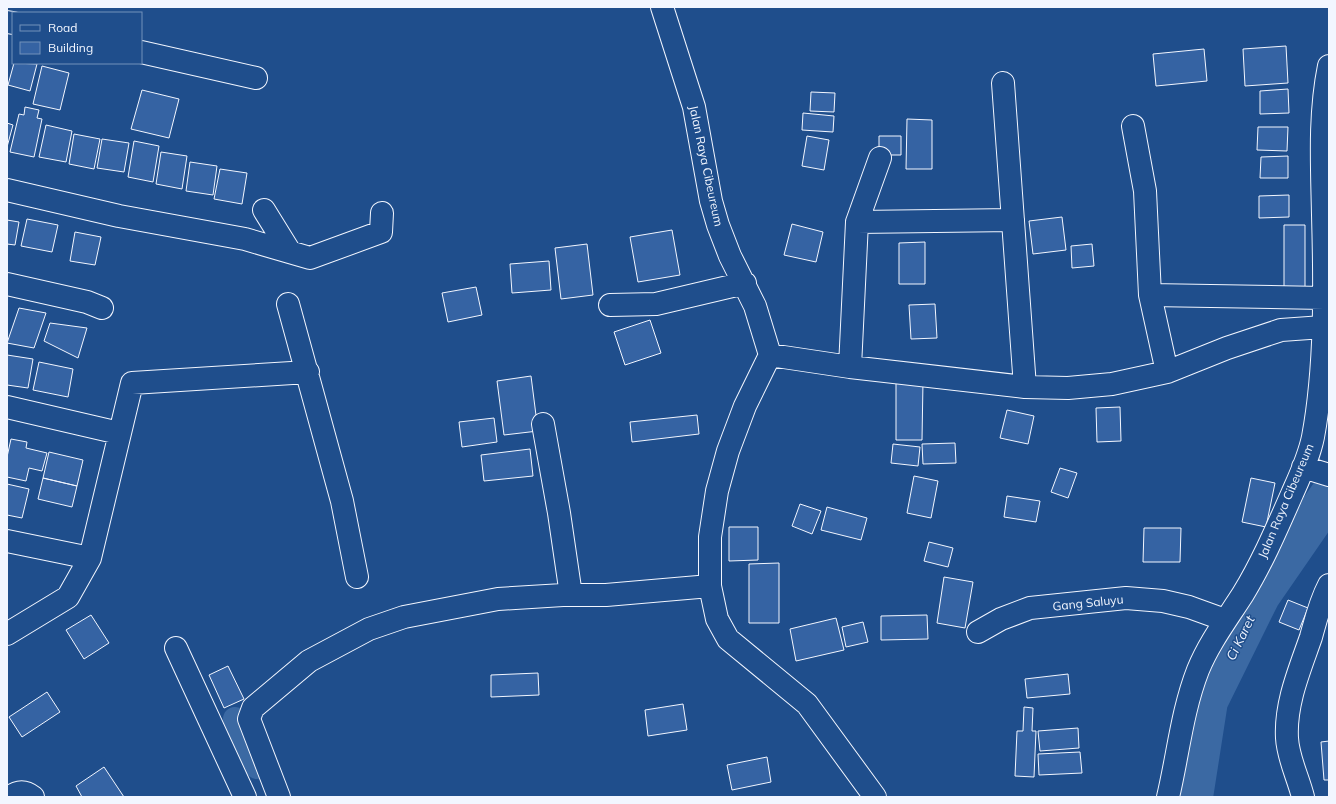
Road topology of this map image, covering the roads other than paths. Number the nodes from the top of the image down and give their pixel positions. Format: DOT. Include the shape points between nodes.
graph roads {
  1 [pos="662,7"];
  2 [pos="142,52"];
  3 [pos="1329,66"];
  4 [pos="256,78"];
  5 [pos="1003,83"];
  6 [pos="1133,126"];
  7 [pos="880,158"];
  8 [pos="7,190"];
  9 [pos="264,210"];
  10 [pos="382,213"];
  11 [pos="1013,220"];
  12 [pos="857,222"];
  13 [pos="290,252"];
  14 [pos="745,283"];
  15 [pos="7,284"];
  16 [pos="1150,295"];
  17 [pos="1324,298"];
  18 [pos="288,304"];
  19 [pos="610,304"];
  20 [pos="102,308"];
  21 [pos="1323,327"];
  22 [pos="770,355"];
  23 [pos="850,367"];
  24 [pos="308,372"];
  25 [pos="1167,372"];
  26 [pos="1025,387"];
  27 [pos="7,407"];
  28 [pos="543,424"];
  29 [pos="119,433"];
  30 [pos="1303,468"];
  31 [pos="1329,475"];
  32 [pos="7,541"];
  33 [pos="90,558"];
  34 [pos="357,577"];
  35 [pos="1329,585"];
  36 [pos="710,586"];
  37 [pos="571,595"];
  38 [pos="1225,620"];
  39 [pos="978,632"];
  40 [pos="7,634"];
  41 [pos="176,648"];
  42 [pos="10,797"];
  43 [pos="32,797"];
  44 [pos="245,797"];
  45 [pos="279,797"];
  46 [pos="875,797"];
  47 [pos="1168,797"];
  48 [pos="1303,797"];
  1 -- 14 [label="street, Jalan Raya Cibeureum" via="694,107 711,201 718,225 730,256"];
  2 -- 4 [label="street"];
  3 -- 17 [label="street, Jalan Raya Cibeureum" via="1322,114"];
  5 -- 11 [label="street"];
  6 -- 16 [label="street" via="1144,183"];
  7 -- 12 [label="street"];
  8 -- 13 [label="street" via="119,216 245,239"];
  9 -- 13 [label="street"];
  10 -- 13 [label="street" via="381,232 310,258"];
  11 -- 12 [label="street"];
  11 -- 26 [label="street"];
  12 -- 23 [label="street"];
  14 -- 19 [label="street" via="656,304"];
  14 -- 22 [label="street, Jalan Raya Cibeureum" via="764,330"];
  15 -- 20 [label="street" via="87,302"];
  16 -- 17 [label="street"];
  16 -- 25 [label="street"];
  17 -- 21 [label="street, Jalan Raya Cibeureum"];
  18 -- 24 [label="street"];
  21 -- 25 [label="street" via="1281,330"];
  21 -- 30 [label="street, Jalan Raya Cibeureum" via="1316,417"];
  22 -- 23 [label="street"];
  22 -- 36 [label="street" via="744,406 717,491 710,537"];
  23 -- 26 [label="street"];
  24 -- 29 [label="street" via="132,383"];
  24 -- 34 [label="street" via="342,501"];
  25 -- 26 [label="street" via="1112,384 1068,388"];
  27 -- 29 [label="street"];
  28 -- 37 [label="street" via="560,513"];
  29 -- 33 [label="street"];
  30 -- 31 [label="street"];
  30 -- 38 [label="street, Jalan Raya Cibeureum" via="1259,565"];
  32 -- 33 [label="street"];
  33 -- 40 [label="street" via="68,597"];
  35 -- 48 [label="street" via="1300,664 1287,723 1289,754"];
  36 -- 37 [label="street" via="606,595"];
  36 -- 46 [label="street" via="717,619 728,639 807,704"];
  37 -- 45 [label="street" via="498,599 404,617 369,629 309,661 264,697 253,708 249,719"];
  38 -- 39 [label="street, Gang Saluyu" via="1163,601 1126,598 1030,608 1001,618"];
  38 -- 47 [label="street, Jalan Raya Cibeureum" via="1198,670 1181,728"];
  41 -- 44 [label="street"];
  42 -- 43 [label="street" via="26,792"];
}
